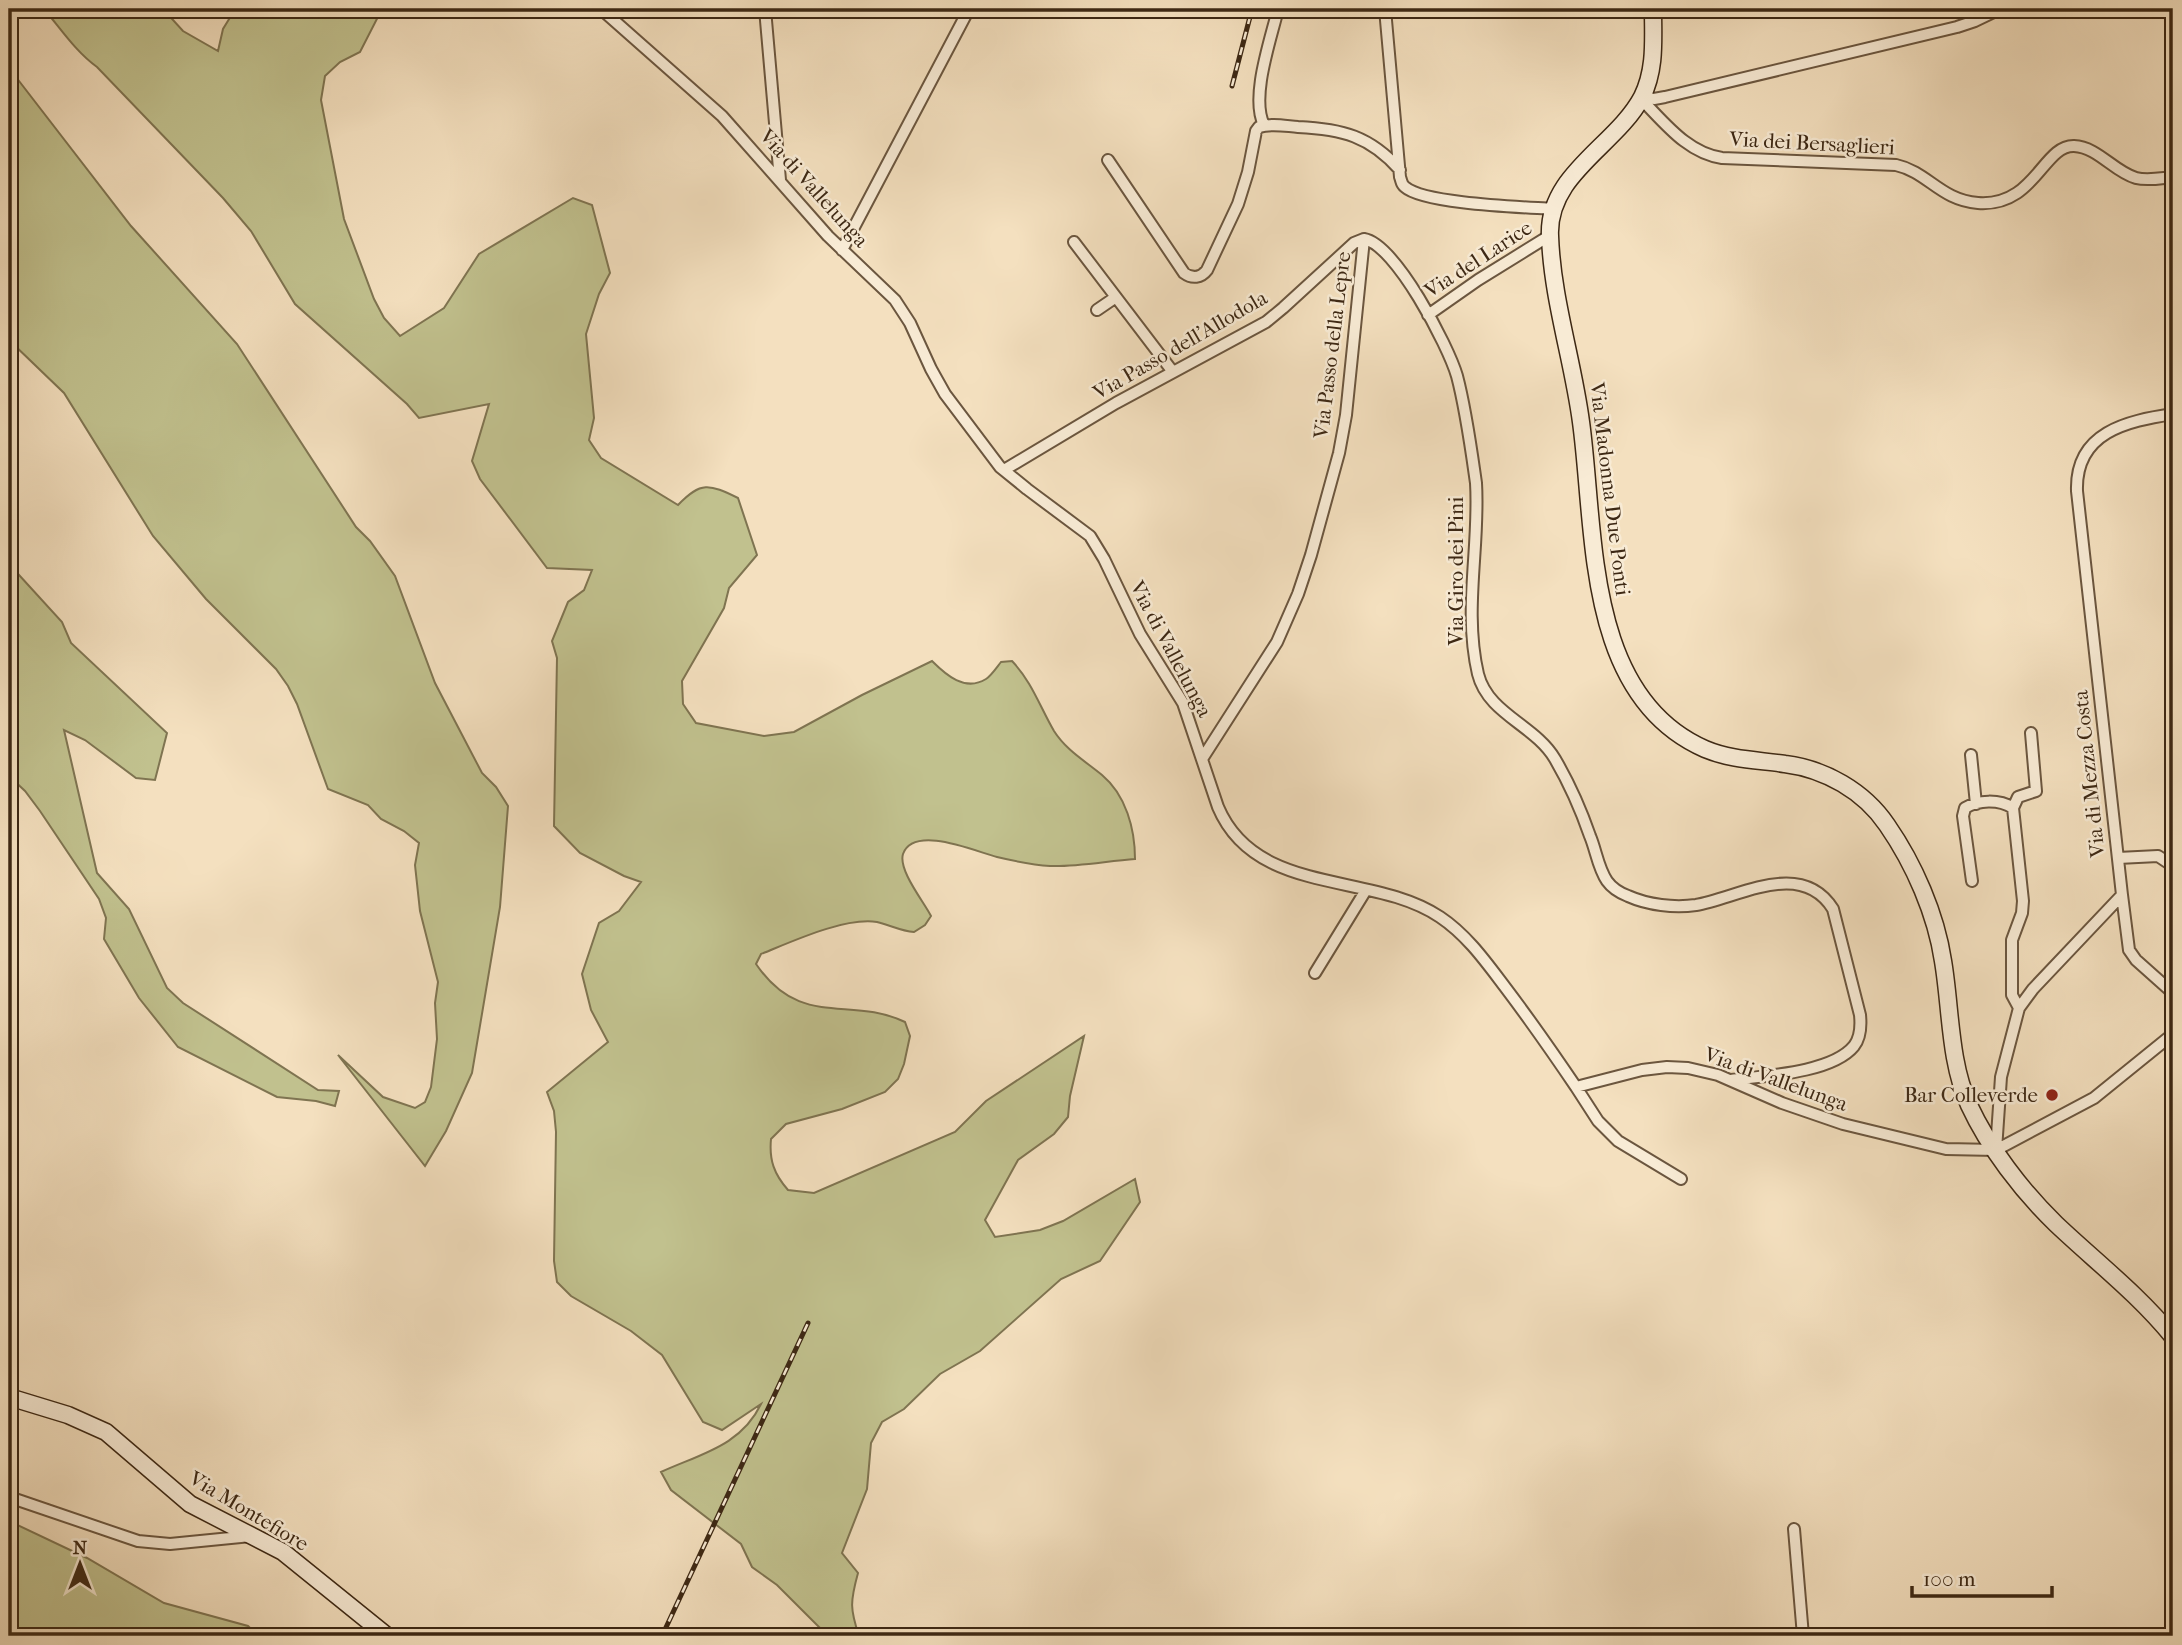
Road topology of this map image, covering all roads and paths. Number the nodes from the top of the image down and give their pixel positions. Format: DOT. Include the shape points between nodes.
graph roads {
  1 [pos="601,9"];
  2 [pos="765,9"];
  3 [pos="969,9"];
  4 [pos="1278,9"];
  5 [pos="1385,9"];
  6 [pos="1653,9"];
  7 [pos="2000,9"];
  8 [pos="1642,97"];
  9 [pos="1264,125"];
  10 [pos="1108,160"];
  11 [pos="1400,170"];
  12 [pos="2173,177"];
  13 [pos="780,181"];
  14 [pos="1553,209"];
  15 [pos="1549,236"];
  16 [pos="1364,239"];
  17 [pos="1074,242"];
  18 [pos="842,250"];
  19 [pos="1116,297"];
  20 [pos="1097,310"];
  21 [pos="1428,315"];
  22 [pos="1173,372"];
  23 [pos="2173,414"];
  24 [pos="1004,470"];
  25 [pos="2031,733"];
  26 [pos="1971,755"];
  27 [pos="1202,759"];
  28 [pos="1976,804"];
  29 [pos="2013,808"];
  30 [pos="2118,858"];
  31 [pos="2173,866"];
  32 [pos="1972,881"];
  33 [pos="1366,890"];
  34 [pos="2122,895"];
  35 [pos="1315,974"];
  36 [pos="2173,993"];
  37 [pos="2019,1009"];
  38 [pos="2173,1034"];
  39 [pos="1730,1081"];
  40 [pos="1576,1087"];
  41 [pos="1996,1150"];
  42 [pos="1681,1180"];
  43 [pos="2173,1337"];
  44 [pos="9,1397"];
  45 [pos="9,1497"];
  46 [pos="1794,1529"];
  47 [pos="254,1536"];
  48 [pos="387,1636"];
  49 [pos="1803,1636"];
  1 -- 13 [label="street, Via di Vallelunga" via="712,106"];
  2 -- 13 [label="street"];
  3 -- 18 [label="street"];
  4 -- 9 [label="street" via="1261,88"];
  5 -- 11 [label="street"];
  6 -- 8 [label="main road, Via Madonna Due Ponti" via="1652,66"];
  7 -- 8 [label="street" via="1944,30 1665,97"];
  8 -- 12 [label="street, Via dei Bersaglieri" via="1688,144 1706,155 1893,164 1910,169 1949,196 1972,202 2012,197 2057,151 2071,146 2089,150 2137,178"];
  8 -- 14 [label="main road, Via Madonna Due Ponti" via="1564,187"];
  9 -- 10 [label="street" via="1256,131 1246,180 1229,226 1207,270 1195,277 1184,273"];
  9 -- 11 [label="street" via="1348,134 1377,147"];
  11 -- 14 [label="street" via="1406,188 1441,199"];
  13 -- 18 [label="street, Via di Vallelunga"];
  14 -- 15 [label="main road, Via Madonna Due Ponti"];
  15 -- 21 [label="street, Via del Larice"];
  15 -- 41 [label="main road, Via Madonna Due Ponti" via="1581,422 1597,575 1629,679 1664,723 1697,745 1731,757 1822,773 1850,789 1882,818 1933,919 1944,963 1959,1078"];
  16 -- 21 [label="street, Via Giro dei Pini" via="1375,243 1397,266"];
  16 -- 22 [label="street, Via Passo dell'Allodola" via="1273,317"];
  16 -- 27 [label="street, Via Passo della Lepre" via="1347,406 1311,555 1277,642"];
  17 -- 19 [label="street"];
  18 -- 24 [label="street, Via di Vallelunga" via="901,309 945,394"];
  19 -- 20 [label="street"];
  19 -- 22 [label="street"];
  21 -- 39 [label="street, Via Giro dei Pini" via="1457,376 1476,483 1471,606 1479,678 1491,700 1537,737 1553,757 1570,787 1605,878 1628,896 1676,906 1788,884 1817,893 1835,913 1860,1015 1856,1044 1824,1064"];
  22 -- 24 [label="street, Via Passo dell'Allodola"];
  23 -- 30 [label="street, Via di Mezza Costa" via="2114,428 2087,454 2077,477"];
  24 -- 27 [label="street, Via di Vallelunga" via="1090,536 1182,703"];
  25 -- 29 [label="street" via="2036,791 2018,797"];
  26 -- 28 [label="street"];
  27 -- 33 [label="street, Via di Vallelunga" via="1224,821 1251,849 1290,871"];
  28 -- 29 [label="street" via="1996,802"];
  28 -- 32 [label="street" via="1963,813"];
  29 -- 37 [label="street" via="2024,901 2012,940 2012,995"];
  30 -- 31 [label="street" via="2158,856"];
  30 -- 34 [label="street, Via di Mezza Costa"];
  33 -- 35 [label="street"];
  33 -- 40 [label="street, Via di Vallelunga" via="1426,909 1459,932 1495,973"];
  34 -- 36 [label="street, Via di Mezza Costa" via="2131,953"];
  34 -- 37 [label="street"];
  37 -- 41 [label="street" via="2001,1077"];
  38 -- 41 [label="street" via="2101,1093"];
  39 -- 40 [label="street, Via di Vallelunga" via="1705,1071 1670,1066"];
  39 -- 41 [label="street, Via di Vallelunga" via="1843,1124 1935,1147"];
  40 -- 42 [label="street" via="1618,1142"];
  41 -- 43 [label="main road, Via Madonna Due Ponti" via="2047,1215"];
  44 -- 47 [label="main road, Via Montefiore" via="106,1432 190,1504"];
  45 -- 47 [label="street" via="138,1541 170,1544"];
  46 -- 49 [label="street"];
  47 -- 48 [label="main road, Via Montefiore" via="295,1561"];
}
